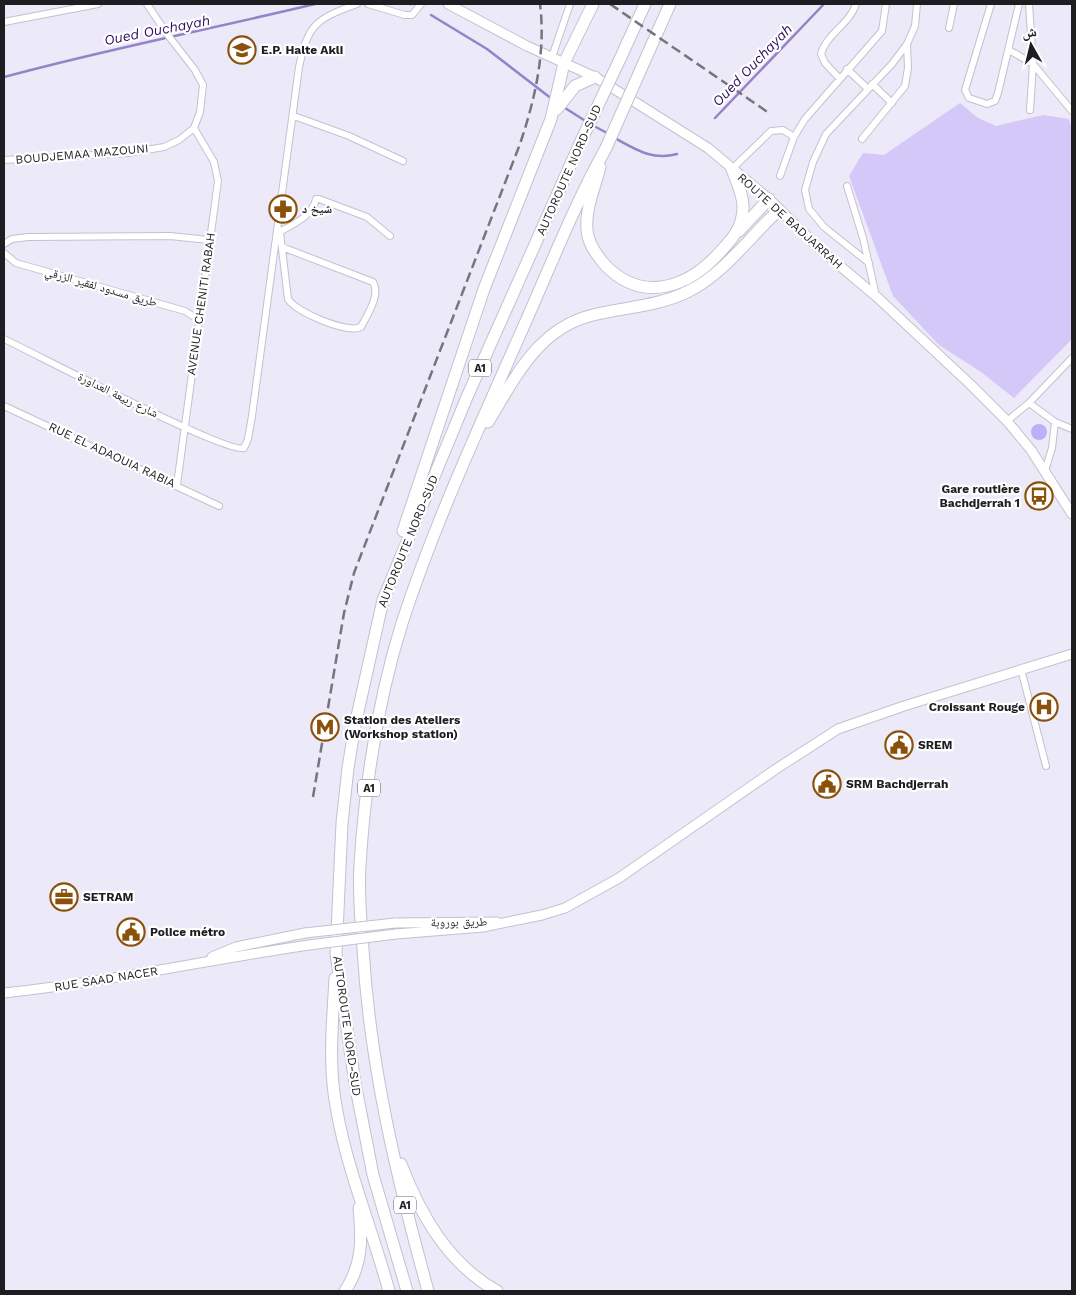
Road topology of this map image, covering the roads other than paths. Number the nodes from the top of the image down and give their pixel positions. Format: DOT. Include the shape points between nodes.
graph roads {
  1 [pos="98,4"];
  2 [pos="147,4"];
  3 [pos="357,4"];
  4 [pos="368,4"];
  5 [pos="421,4"];
  6 [pos="448,4"];
  7 [pos="570,4"];
  8 [pos="592,4"];
  9 [pos="644,4"];
  10 [pos="670,4"];
  11 [pos="856,4"];
  12 [pos="886,4"];
  13 [pos="916,4"];
  14 [pos="954,4"];
  15 [pos="991,4"];
  16 [pos="1019,4"];
  17 [pos="1029,4"];
  18 [pos="4,22"];
  19 [pos="949,28"];
  20 [pos="907,44"];
  21 [pos="1009,50"];
  22 [pos="552,56"];
  23 [pos="564,64"];
  24 [pos="1033,64"];
  25 [pos="847,70"];
  26 [pos="595,77"];
  27 [pos="839,78"];
  28 [pos="870,87"];
  29 [pos="561,97"];
  30 [pos="892,104"];
  31 [pos="1030,110"];
  32 [pos="1072,111"];
  33 [pos="294,116"];
  34 [pos="194,128"];
  35 [pos="794,137"];
  36 [pos="862,139"];
  37 [pos="606,148"];
  38 [pos="4,160"];
  39 [pos="403,161"];
  40 [pos="732,169"];
  41 [pos="780,176"];
  42 [pos="847,186"];
  43 [pos="769,199"];
  44 [pos="779,210"];
  45 [pos="739,231"];
  46 [pos="278,233"];
  47 [pos="390,236"];
  48 [pos="209,240"];
  49 [pos="4,244"];
  50 [pos="282,247"];
  51 [pos="4,253"];
  52 [pos="869,263"];
  53 [pos="877,297"];
  54 [pos="199,320"];
  55 [pos="4,339"];
  56 [pos="1072,358"];
  57 [pos="1029,403"];
  58 [pos="4,406"];
  59 [pos="1007,421"];
  60 [pos="1055,422"];
  61 [pos="185,426"];
  62 [pos="1072,429"];
  63 [pos="461,469"];
  64 [pos="1046,471"];
  65 [pos="177,485"];
  66 [pos="219,506"];
  67 [pos="1072,514"];
  68 [pos="383,600"];
  69 [pos="1072,654"];
  70 [pos="1021,669"];
  71 [pos="1046,766"];
  72 [pos="505,922"];
  73 [pos="336,954"];
  74 [pos="208,960"];
  75 [pos="4,993"];
  76 [pos="384,1118"];
  77 [pos="354,1179"];
  78 [pos="345,1291"];
  79 [pos="389,1291"];
  80 [pos="407,1291"];
  81 [pos="428,1291"];
  82 [pos="497,1291"];
  1 -- 18 [label="street"];
  2 -- 34 [label="street" via="196,70 203,85 200,112"];
  3 -- 33 [label="street" via="322,20 305,40"];
  4 -- 5 [label="street" via="405,15 412,15"];
  6 -- 22 [label="main road, ROUTE DE BADJARRAH"];
  7 -- 22 [label="street"];
  8 -- 23 [label="highway"];
  9 -- 68 [label="highway, AUTOROUTE NORD-SUD / A1, bridge" via="467,397"];
  10 -- 37 [label="highway, AUTOROUTE NORD-SUD / A1, bridge"];
  11 -- 27 [label="street" via="821,54 824,63"];
  12 -- 25 [label="street" via="882,31"];
  13 -- 20 [label="street" via="914,26"];
  14 -- 19 [label="street"];
  15 -- 21 [label="street" via="965,90 969,98 987,104 995,100"];
  16 -- 21 [label="street"];
  17 -- 24 [label="street"];
  20 -- 28 [label="street"];
  20 -- 30 [label="street" via="907,79"];
  21 -- 24 [label="street"];
  22 -- 23 [label="main road, ROUTE DE BADJARRAH"];
  23 -- 26 [label="main road, ROUTE DE BADJARRAH"];
  23 -- 29 [label="highway"];
  24 -- 31 [label="street"];
  24 -- 32 [label="street"];
  25 -- 27 [label="street"];
  25 -- 28 [label="street"];
  26 -- 29 [label="highway"];
  26 -- 40 [label="main road, ROUTE DE BADJARRAH" via="702,143"];
  27 -- 35 [label="street" via="810,111"];
  28 -- 30 [label="street"];
  28 -- 52 [label="street" via="826,134 805,190 809,209 824,227"];
  29 -- 68 [label="highway" via="481,297"];
  30 -- 36 [label="street"];
  33 -- 39 [label="street" via="349,136"];
  33 -- 46 [label="street"];
  34 -- 38 [label="street, BOUDJEMAA MAZOUNI" via="164,147 113,154"];
  34 -- 48 [label="street, AVENUE CHENITI RABAH" via="218,174"];
  35 -- 40 [label="street" via="783,130 771,131"];
  35 -- 41 [label="street"];
  37 -- 45 [label="highway" via="588,209 586,228 597,255 622,279 650,288 680,282 704,268"];
  37 -- 63 [label="highway, AUTOROUTE NORD-SUD / A1" via="575,206"];
  40 -- 43 [label="main road, ROUTE DE BADJARRAH"];
  40 -- 45 [label="highway" via="743,202"];
  42 -- 52 [label="street"];
  43 -- 44 [label="main road, ROUTE DE BADJARRAH"];
  43 -- 45 [label="highway"];
  44 -- 53 [label="main road, ROUTE DE BADJARRAH"];
  44 -- 63 [label="highway" via="721,268 690,291 660,302 592,315 562,327 549,337 519,369"];
  46 -- 47 [label="street" via="301,220 319,199 368,217"];
  46 -- 50 [label="street"];
  46 -- 61 [label="street, شارع ربيعة العداورة" via="248,439 242,449 234,448"];
  48 -- 49 [label="street" via="170,236 28,237 12,239"];
  48 -- 54 [label="street, AVENUE CHENITI RABAH"];
  50 -- 50 [label="street" via="373,282 373,300 361,327 355,330 327,322 290,304"];
  51 -- 54 [label="street, طريق مسدود لفقير الزرقي" via="16,263 185,311"];
  52 -- 53 [label="street"];
  53 -- 59 [label="main road, ROUTE DE BADJARRAH"];
  54 -- 61 [label="street, AVENUE CHENITI RABAH"];
  55 -- 61 [label="street, شارع ربيعة العداورة"];
  56 -- 57 [label="street"];
  57 -- 59 [label="street"];
  57 -- 60 [label="street"];
  58 -- 65 [label="street, RUE EL ADAOUIA RABIA"];
  59 -- 64 [label="main road, ROUTE DE BADJARRAH"];
  60 -- 62 [label="street"];
  60 -- 64 [label="street"];
  61 -- 65 [label="street, AVENUE CHENITI RABAH"];
  63 -- 76 [label="highway, AUTOROUTE NORD-SUD / A1" via="421,569 390,668 364,828 360,875 364,977"];
  64 -- 67 [label="main road, ROUTE DE BADJARRAH"];
  65 -- 66 [label="street, RUE EL ADAOUIA RABIA"];
  68 -- 73 [label="highway, AUTOROUTE NORD-SUD / A1" via="348,768"];
  69 -- 70 [label="main road"];
  70 -- 71 [label="street"];
  70 -- 72 [label="main road" via="838,729 610,883 565,908"];
  72 -- 74 [label="main road, طريق بوروبة, bridge"];
  72 -- 74 [label="main road, طريق بوروبة, bridge" via="395,923 306,933 236,947"];
  73 -- 77 [label="highway" via="334,1093"];
  73 -- 80 [label="highway, AUTOROUTE NORD-SUD / A1" via="369,1157"];
  74 -- 75 [label="main road, RUE SAAD NACER" via="144,974"];
  76 -- 81 [label="highway, AUTOROUTE NORD-SUD / A1"];
  76 -- 82 [label="highway" via="409,1185 435,1234 457,1260"];
  77 -- 78 [label="highway" via="362,1242 356,1270"];
  77 -- 79 [label="highway"];
}
